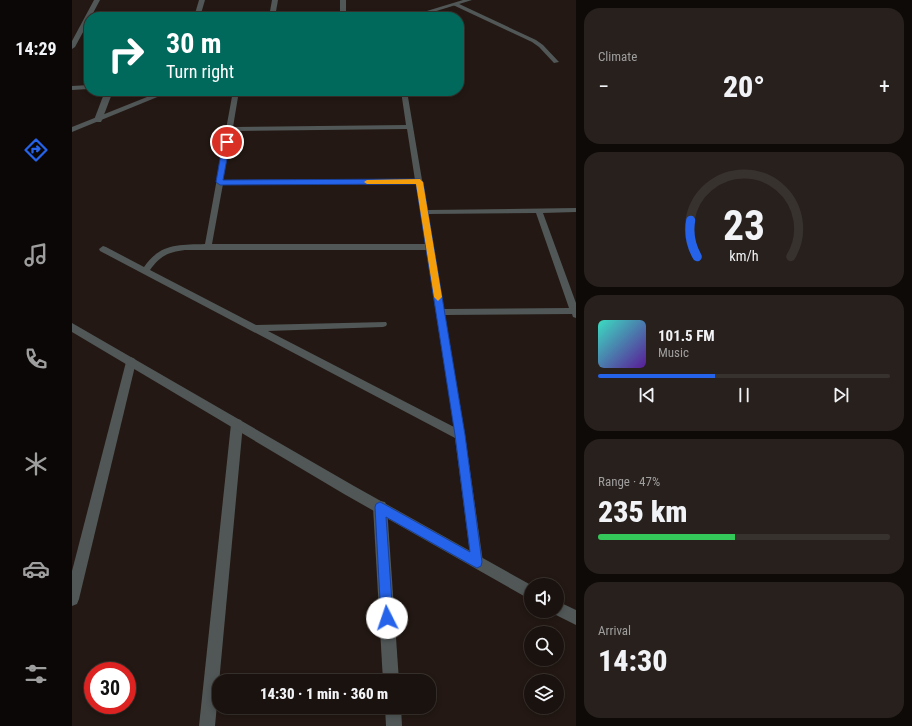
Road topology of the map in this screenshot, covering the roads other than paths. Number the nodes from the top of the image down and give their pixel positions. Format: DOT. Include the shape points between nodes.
graph roads {
  1 [pos="97,0"];
  2 [pos="202,0"];
  3 [pos="274,0"];
  4 [pos="343,0"];
  5 [pos="469,0"];
  6 [pos="455,4"];
  7 [pos="91,12"];
  8 [pos="198,12"];
  9 [pos="273,12"];
  10 [pos="343,12"];
  11 [pos="427,12"];
  12 [pos="84,26"];
  13 [pos="72,29"];
  14 [pos="82,30"];
  15 [pos="72,47"];
  16 [pos="556,62"];
  17 [pos="84,87"];
  18 [pos="72,88"];
  19 [pos="107,96"];
  20 [pos="156,96"];
  21 [pos="235,96"];
  22 [pos="405,96"];
  23 [pos="98,120"];
  24 [pos="411,127"];
  25 [pos="229,129"];
  26 [pos="72,130"];
  27 [pos="220,182"];
  28 [pos="420,182"];
  29 [pos="576,210"];
  30 [pos="539,211"];
  31 [pos="424,212"];
  32 [pos="208,247"];
  33 [pos="430,247"];
  34 [pos="103,249"];
  35 [pos="145,271"];
  36 [pos="440,312"];
  37 [pos="575,313"];
  38 [pos="383,324"];
  39 [pos="72,327"];
  40 [pos="256,328"];
  41 [pos="131,362"];
  42 [pos="237,424"];
  43 [pos="460,435"];
  44 [pos="380,507"];
  45 [pos="477,562"];
  46 [pos="524,589"];
  47 [pos="72,599"];
  48 [pos="564,612"];
  49 [pos="576,618"];
  50 [pos="391,674"];
  51 [pos="393,714"];
  52 [pos="207,726"];
  53 [pos="394,726"];
  1 -- 7 [label="street"];
  2 -- 8 [label="street"];
  3 -- 9 [label="street"];
  4 -- 10 [label="street"];
  5 -- 6 [label="street"];
  6 -- 11 [label="street"];
  6 -- 16 [label="lane" via="534,41"];
  12 -- 14 [label="street"];
  13 -- 14 [label="street"];
  14 -- 15 [label="street"];
  17 -- 18 [label="street"];
  19 -- 23 [label="street"];
  20 -- 23 [label="street"];
  21 -- 25 [label="lane"];
  22 -- 24 [label="lane"];
  23 -- 26 [label="street"];
  24 -- 25 [label="lane"];
  24 -- 28 [label="lane"];
  25 -- 27 [label="lane"];
  27 -- 28 [label="lane"];
  27 -- 32 [label="lane"];
  28 -- 31 [label="lane"];
  29 -- 30 [label="lane"];
  30 -- 31 [label="lane"];
  30 -- 37 [label="lane"];
  31 -- 33 [label="lane"];
  32 -- 33 [label="lane"];
  32 -- 35 [label="lane" via="163,252"];
  33 -- 36 [label="lane"];
  34 -- 35 [label="lane"];
  35 -- 40 [label="lane"];
  36 -- 37 [label="lane"];
  36 -- 43 [label="lane"];
  38 -- 40 [label="lane"];
  39 -- 41 [label="street"];
  40 -- 43 [label="lane"];
  41 -- 42 [label="street"];
  41 -- 47 [label="street"];
  42 -- 44 [label="street"];
  42 -- 52 [label="street"];
  43 -- 45 [label="lane"];
  44 -- 45 [label="street"];
  44 -- 50 [label="street"];
  45 -- 46 [label="street"];
  48 -- 49 [label="street"];
  51 -- 53 [label="street"];
}
